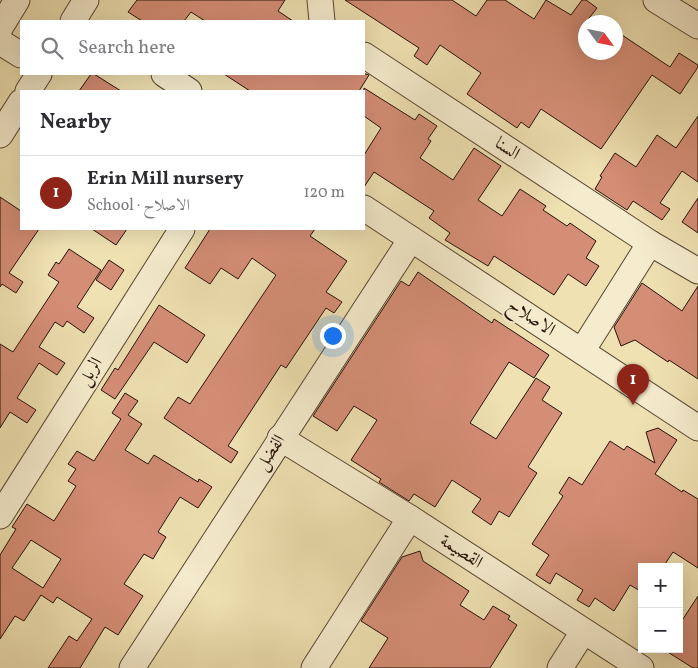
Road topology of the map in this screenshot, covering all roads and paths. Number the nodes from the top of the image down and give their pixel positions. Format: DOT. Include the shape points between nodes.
graph roads {
  1 [pos="17,0"];
  2 [pos="320,0"];
  3 [pos="656,0"];
  4 [pos="322,20"];
  5 [pos="698,26"];
  6 [pos="0,28"];
  7 [pos="0,42"];
  8 [pos="20,54"];
  9 [pos="365,56"];
  10 [pos="38,75"];
  11 [pos="165,75"];
  12 [pos="29,90"];
  13 [pos="188,90"];
  14 [pos="365,209"];
  15 [pos="181,230"];
  16 [pos="411,239"];
  17 [pos="650,243"];
  18 [pos="698,271"];
  19 [pos="582,352"];
  20 [pos="698,428"];
  21 [pos="280,438"];
  22 [pos="0,516"];
  23 [pos="410,518"];
  24 [pos="583,632"];
  25 [pos="132,668"];
  26 [pos="314,668"];
  27 [pos="560,668"];
  28 [pos="641,668"];
  1 -- 6 [label="street"];
  2 -- 4 [label="street"];
  3 -- 5 [label="street"];
  7 -- 8 [label="street"];
  9 -- 17 [label="street, السنا"];
  10 -- 12 [label="street"];
  11 -- 13 [label="street"];
  14 -- 16 [label="street, الاصلاح"];
  15 -- 22 [label="street, الربل"];
  16 -- 19 [label="street, الاصلاح"];
  16 -- 21 [label="street, الفضل"];
  17 -- 18 [label="street, السنا"];
  17 -- 19 [label="street"];
  19 -- 20 [label="street, الاصلاح"];
  21 -- 23 [label="street, القصيمة"];
  21 -- 25 [label="street, الفضل"];
  23 -- 24 [label="street, القصيمة"];
  23 -- 26 [label="street"];
  24 -- 27 [label="street"];
  24 -- 28 [label="street, القصيمة"];
}
